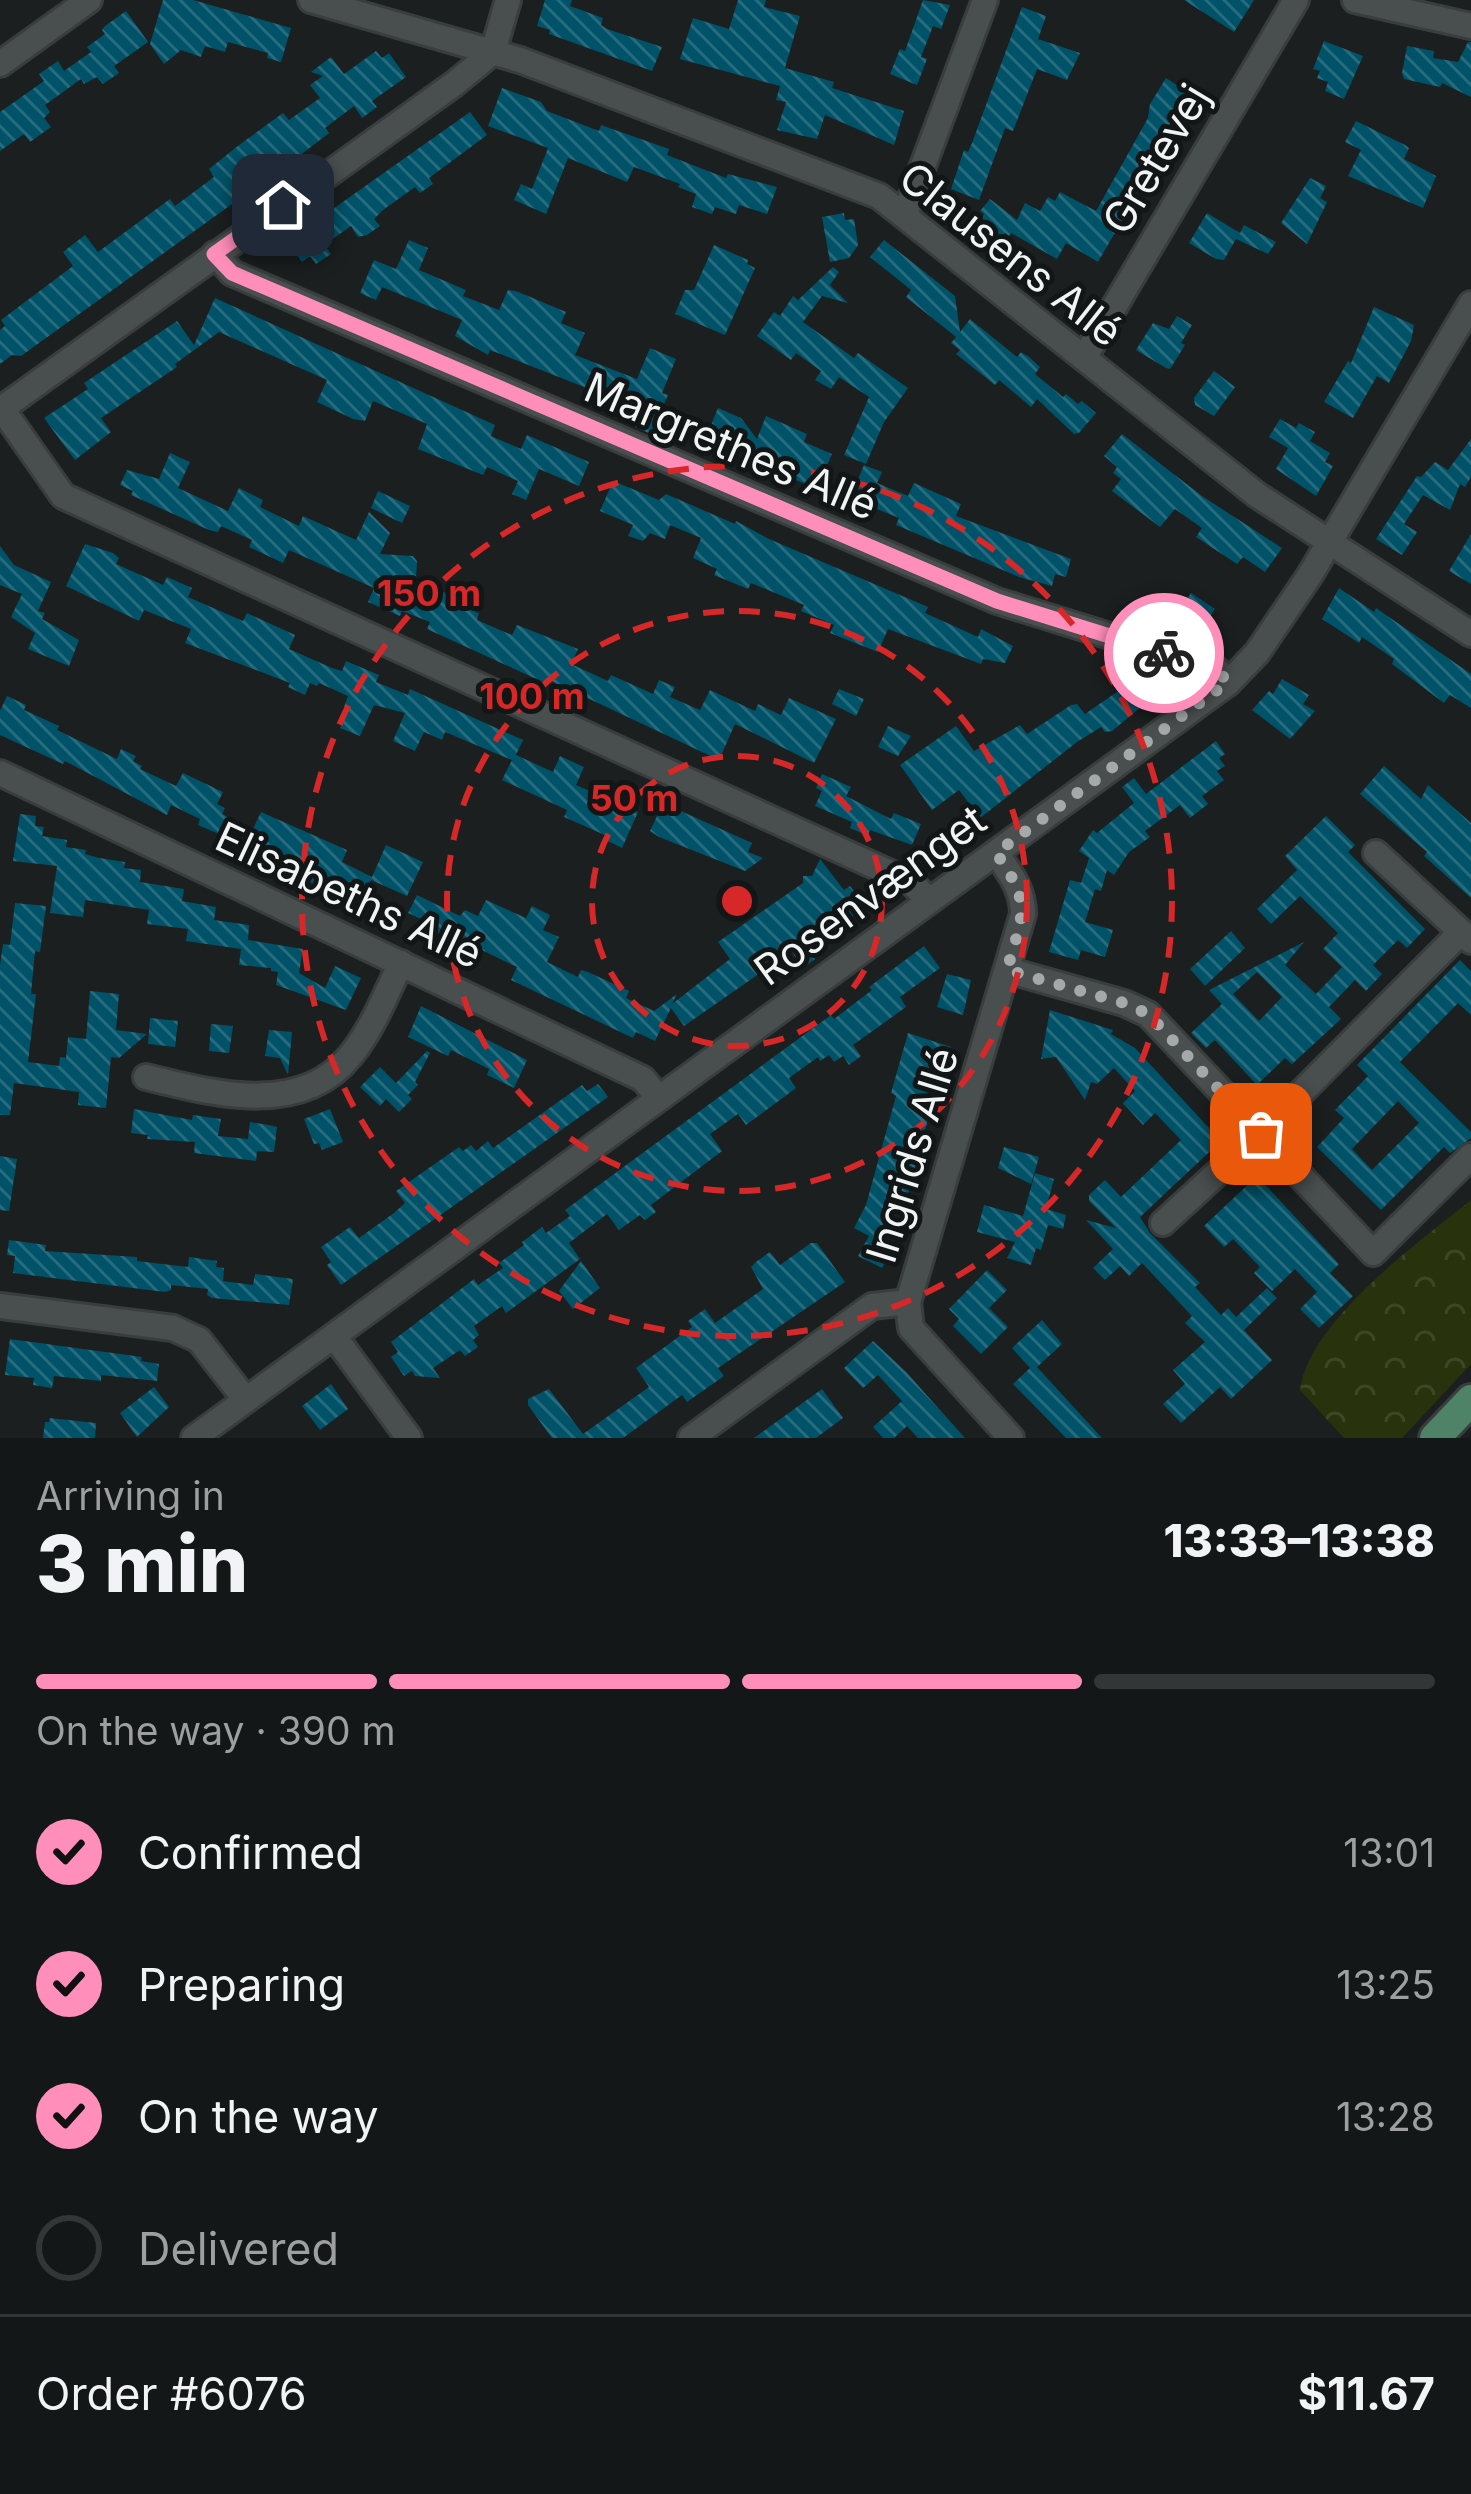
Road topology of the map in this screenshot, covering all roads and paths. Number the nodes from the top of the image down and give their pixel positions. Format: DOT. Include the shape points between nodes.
graph roads {
  1 [pos="89,0"];
  2 [pos="310,0"];
  3 [pos="508,0"];
  4 [pos="985,0"];
  5 [pos="1296,0"];
  6 [pos="1355,0"];
  7 [pos="1471,26"];
  8 [pos="493,52"];
  9 [pos="0,64"];
  10 [pos="905,214"];
  11 [pos="214,254"];
  12 [pos="1471,304"];
  13 [pos="1084,358"];
  14 [pos="1,409"];
  15 [pos="1330,543"];
  16 [pos="1471,634"];
  17 [pos="1228,682"];
  18 [pos="0,772"];
  19 [pos="996,853"];
  20 [pos="1376,853"];
  21 [pos="929,901"];
  22 [pos="1466,936"];
  23 [pos="401,963"];
  24 [pos="1007,970"];
  25 [pos="146,1076"];
  26 [pos="658,1096"];
  27 [pos="1261,1134"];
  28 [pos="1471,1156"];
  29 [pos="1163,1223"];
  30 [pos="908,1302"];
  31 [pos="0,1306"];
  32 [pos="334,1336"];
  33 [pos="246,1400"];
  34 [pos="1471,1400"];
  35 [pos="194,1438"];
  36 [pos="410,1438"];
  37 [pos="691,1438"];
  38 [pos="1011,1438"];
  39 [pos="1435,1438"];
  1 -- 9 [label="street"];
  2 -- 8 [label="street, Clausens Allé"];
  3 -- 8 [label="street"];
  4 -- 10 [label="street"];
  5 -- 13 [label="street, Gretevej"];
  6 -- 7 [label="street"];
  8 -- 10 [label="street, Clausens Allé" via="851,184"];
  8 -- 11 [label="street"];
  10 -- 13 [label="street, Clausens Allé"];
  11 -- 14 [label="street"];
  11 -- 17 [label="street, Margrethes Allé" via="232,273 781,510 997,601 1216,669"];
  12 -- 15 [label="street, Rosenvænget"];
  13 -- 15 [label="street, Clausens Allé" via="1188,444"];
  14 -- 21 [label="street" via="62,496 912,883"];
  15 -- 16 [label="street, Clausens Allé"];
  15 -- 17 [label="street, Rosenvænget"];
  17 -- 19 [label="street, Rosenvænget"];
  18 -- 23 [label="street, Elisabeths Allé"];
  19 -- 21 [label="street, Rosenvænget"];
  19 -- 24 [label="street, Ingrids Allé" via="1023,898"];
  20 -- 22 [label="street"];
  21 -- 26 [label="street, Rosenvænget"];
  22 -- 27 [label="street"];
  23 -- 25 [label="street" via="352,1054 305,1088 269,1097"];
  23 -- 26 [label="street, Elisabeths Allé" via="644,1079"];
  24 -- 27 [label="street" via="1148,1014"];
  24 -- 30 [label="street, Ingrids Allé"];
  26 -- 32 [label="street, Rosenvænget"];
  27 -- 28 [label="street" via="1373,1253"];
  27 -- 29 [label="street"];
  30 -- 37 [label="street, Ingrids Allé" via="872,1306"];
  30 -- 38 [label="street" via="911,1328"];
  31 -- 33 [label="street" via="173,1328 199,1340"];
  32 -- 33 [label="street, Rosenvænget"];
  32 -- 36 [label="street"];
  33 -- 35 [label="street, Rosenvænget"];
  34 -- 39 [label="main road"];
}
